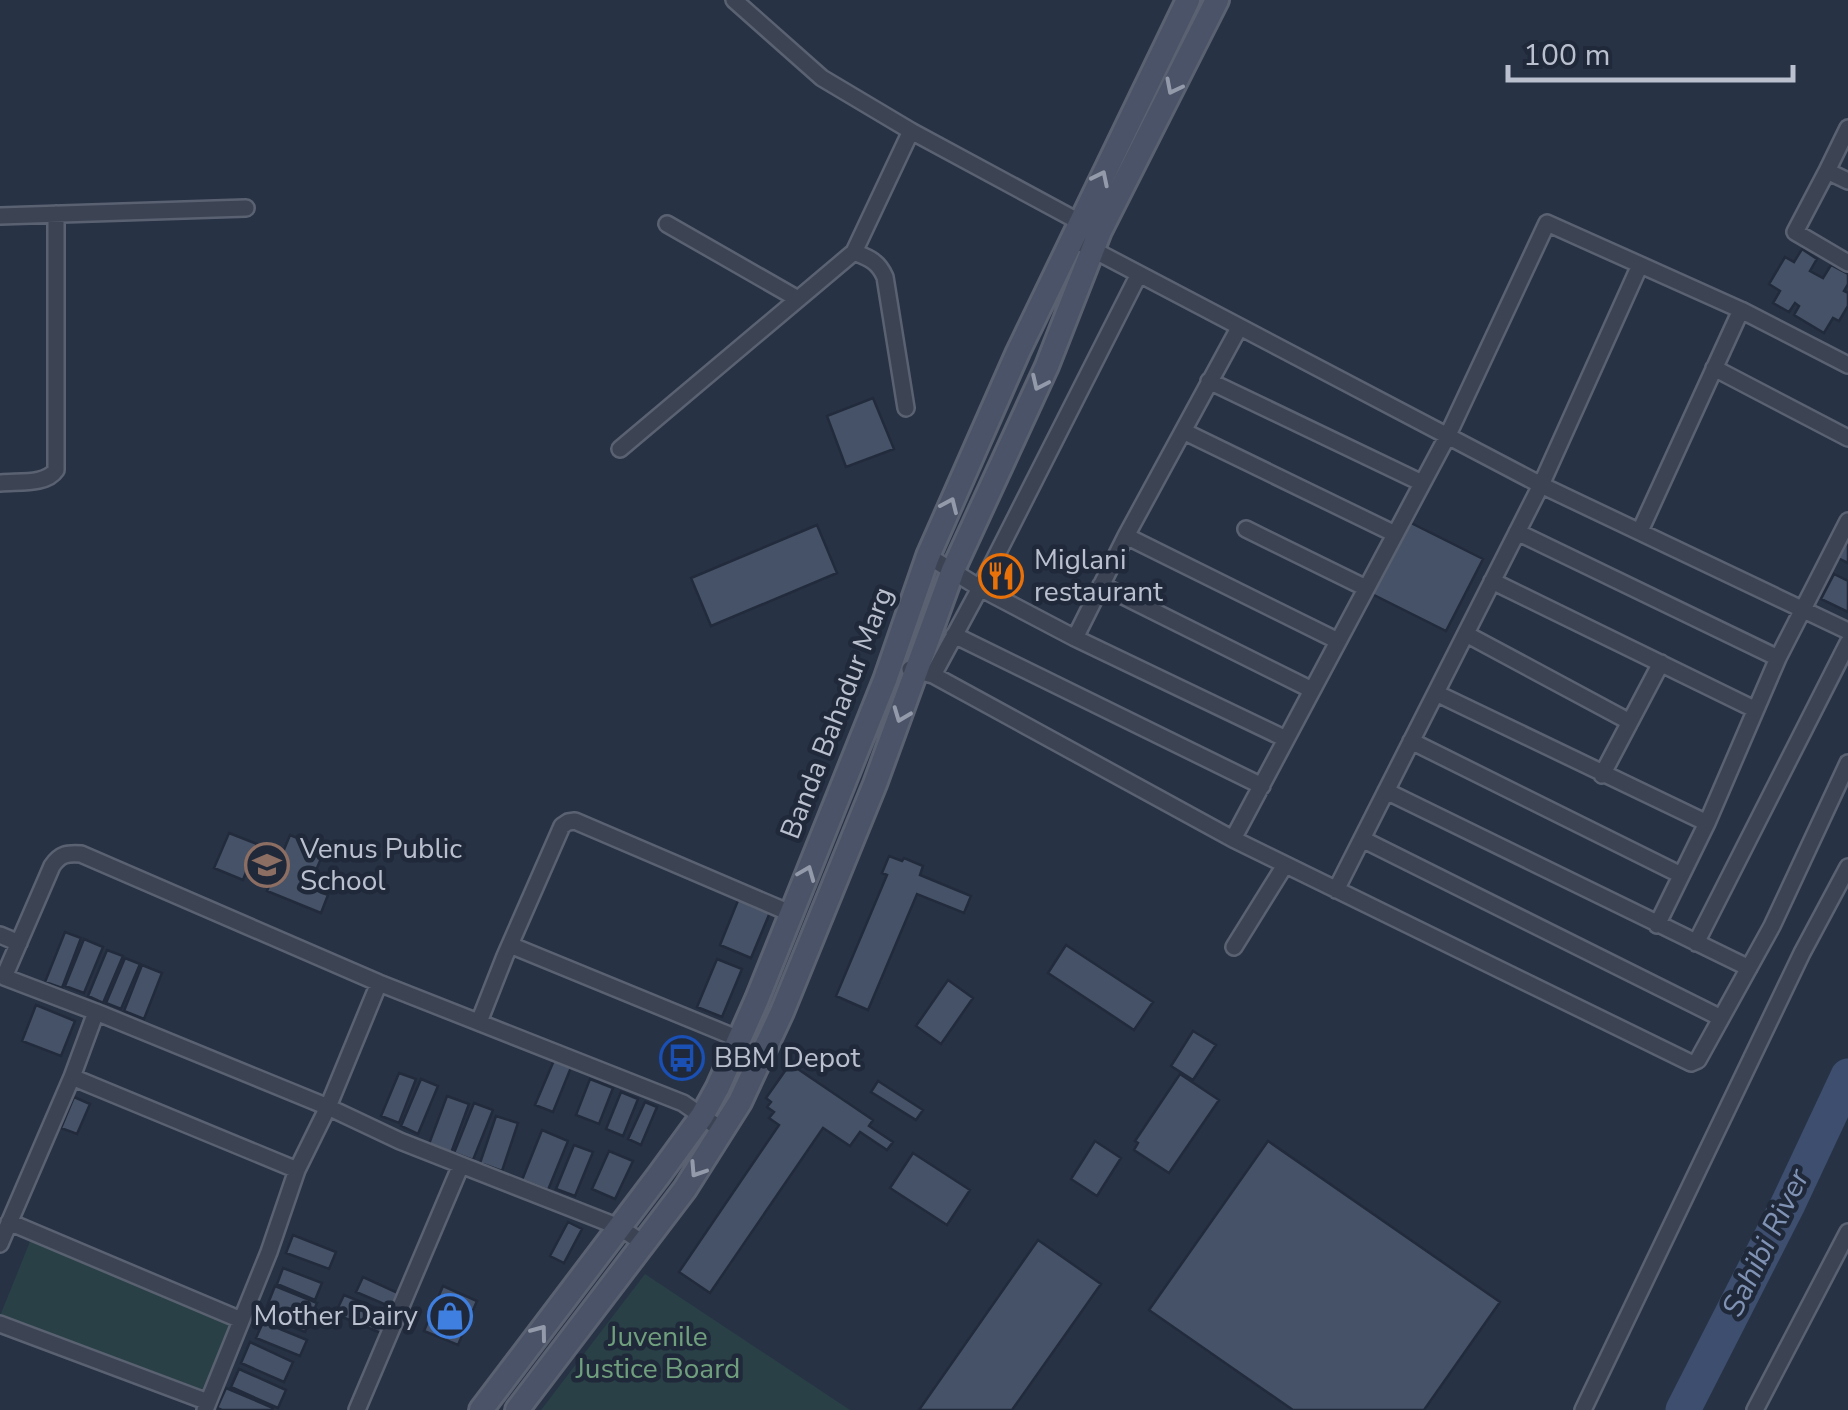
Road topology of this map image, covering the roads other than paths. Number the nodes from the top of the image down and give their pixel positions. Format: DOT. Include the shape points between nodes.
graph roads {
  1 [pos="734,0"];
  2 [pos="1188,0"];
  3 [pos="1217,0"];
  4 [pos="1848,128"];
  5 [pos="911,131"];
  6 [pos="1827,171"];
  7 [pos="1848,181"];
  8 [pos="246,208"];
  9 [pos="56,214"];
  10 [pos="0,216"];
  11 [pos="666,224"];
  12 [pos="1086,236"];
  13 [pos="854,252"];
  14 [pos="1848,263"];
  15 [pos="1640,265"];
  16 [pos="1139,274"];
  17 [pos="798,299"];
  18 [pos="1741,310"];
  19 [pos="1239,328"];
  20 [pos="1848,365"];
  21 [pos="1714,368"];
  22 [pos="1210,381"];
  23 [pos="906,408"];
  24 [pos="1184,430"];
  25 [pos="1447,436"];
  26 [pos="1848,438"];
  27 [pos="620,449"];
  28 [pos="0,482"];
  29 [pos="1422,483"];
  30 [pos="1541,485"];
  31 [pos="1848,522"];
  32 [pos="1246,529"];
  33 [pos="1517,532"];
  34 [pos="1640,532"];
  35 [pos="1394,534"];
  36 [pos="1126,536"];
  37 [pos="928,556"];
  38 [pos="953,570"];
  39 [pos="1492,581"];
  40 [pos="1101,584"];
  41 [pos="980,588"];
  42 [pos="1366,588"];
  43 [pos="1802,609"];
  44 [pos="1848,632"];
  45 [pos="1466,634"];
  46 [pos="954,635"];
  47 [pos="1075,638"];
  48 [pos="1338,641"];
  49 [pos="1848,643"];
  50 [pos="1778,658"];
  51 [pos="892,662"];
  52 [pos="1661,663"];
  53 [pos="925,673"];
  54 [pos="1312,690"];
  55 [pos="1436,693"];
  56 [pos="1754,709"];
  57 [pos="1630,722"];
  58 [pos="1286,738"];
  59 [pos="1411,742"];
  60 [pos="1848,763"];
  61 [pos="1602,775"];
  62 [pos="1262,786"];
  63 [pos="1386,792"];
  64 [pos="1707,823"];
  65 [pos="1233,839"];
  66 [pos="1362,839"];
  67 [pos="1285,865"];
  68 [pos="1848,867"];
  69 [pos="1680,875"];
  70 [pos="1336,890"];
  71 [pos="790,913"];
  72 [pos="1657,925"];
  73 [pos="0,935"];
  74 [pos="19,943"];
  75 [pos="1696,943"];
  76 [pos="510,945"];
  77 [pos="1234,947"];
  78 [pos="1749,968"];
  79 [pos="2,983"];
  80 [pos="379,983"];
  81 [pos="757,998"];
  82 [pos="96,1012"];
  83 [pos="782,1012"];
  84 [pos="1721,1018"];
  85 [pos="479,1022"];
  86 [pos="739,1039"];
  87 [pos="72,1077"];
  88 [pos="328,1107"];
  89 [pos="702,1116"];
  90 [pos="722,1130"];
  91 [pos="461,1166"];
  92 [pos="297,1170"];
  93 [pos="9,1222"];
  94 [pos="620,1227"];
  95 [pos="1848,1232"];
  96 [pos="644,1243"];
  97 [pos="0,1244"];
  98 [pos="242,1320"];
  99 [pos="0,1324"];
  100 [pos="206,1406"];
  101 [pos="357,1410"];
  102 [pos="481,1410"];
  103 [pos="517,1410"];
  104 [pos="1583,1410"];
  105 [pos="1755,1410"];
  1 -- 5 [label="street" via="822,78"];
  12 -- 2 [label="street, Banda Bahadur Marg, one-way"];
  3 -- 12 [label="street, Banda Bahadur Marg, one-way"];
  4 -- 6 [label="street"];
  5 -- 12 [label="street"];
  5 -- 13 [label="street"];
  6 -- 7 [label="street"];
  6 -- 14 [label="street" via="1796,232"];
  8 -- 9 [label="street"];
  9 -- 10 [label="street"];
  9 -- 28 [label="street" via="56,470 44,479"];
  11 -- 17 [label="street"];
  12 -- 16 [label="street"];
  37 -- 12 [label="street, Banda Bahadur Marg, one-way" via="1018,352"];
  12 -- 38 [label="street, Banda Bahadur Marg, one-way" via="1046,366"];
  13 -- 17 [label="street"];
  13 -- 23 [label="street" via="874,259 885,277"];
  15 -- 18 [label="street"];
  15 -- 25 [label="street" via="1547,222"];
  15 -- 30 [label="street"];
  16 -- 19 [label="street"];
  16 -- 41 [label="street"];
  17 -- 27 [label="street"];
  18 -- 20 [label="street"];
  18 -- 21 [label="street"];
  19 -- 22 [label="street"];
  19 -- 25 [label="street"];
  21 -- 26 [label="street"];
  21 -- 34 [label="street"];
  22 -- 24 [label="street"];
  22 -- 29 [label="street"];
  24 -- 35 [label="street"];
  24 -- 36 [label="street"];
  25 -- 29 [label="street"];
  25 -- 30 [label="street"];
  29 -- 35 [label="street"];
  30 -- 33 [label="street"];
  30 -- 34 [label="street"];
  31 -- 43 [label="street"];
  32 -- 42 [label="street"];
  33 -- 39 [label="street"];
  33 -- 50 [label="street"];
  34 -- 43 [label="street"];
  35 -- 42 [label="street"];
  36 -- 40 [label="street"];
  36 -- 48 [label="street"];
  37 -- 38 [label="street"];
  37 -- 51 [label="street, Banda Bahadur Marg"];
  38 -- 41 [label="street"];
  38 -- 53 [label="street, Banda Bahadur Marg"];
  39 -- 45 [label="street"];
  39 -- 52 [label="street"];
  40 -- 47 [label="street"];
  40 -- 54 [label="street"];
  41 -- 46 [label="street"];
  41 -- 47 [label="street"];
  42 -- 48 [label="street"];
  43 -- 44 [label="street"];
  43 -- 50 [label="street"];
  45 -- 55 [label="street"];
  45 -- 57 [label="street"];
  46 -- 53 [label="street"];
  46 -- 62 [label="street"];
  47 -- 58 [label="street"];
  48 -- 54 [label="street"];
  49 -- 75 [label="street"];
  50 -- 56 [label="street"];
  51 -- 53 [label="street"];
  71 -- 51 [label="street, Banda Bahadur Marg, one-way"];
  52 -- 56 [label="street"];
  52 -- 57 [label="street"];
  53 -- 65 [label="street"];
  53 -- 83 [label="street, Banda Bahadur Marg, one-way"];
  54 -- 58 [label="street"];
  55 -- 59 [label="street"];
  55 -- 61 [label="street"];
  56 -- 64 [label="street"];
  57 -- 61 [label="street"];
  58 -- 62 [label="street"];
  59 -- 63 [label="street"];
  59 -- 69 [label="street"];
  60 -- 78 [label="street"];
  61 -- 64 [label="street"];
  62 -- 65 [label="street"];
  63 -- 66 [label="street"];
  63 -- 72 [label="street"];
  64 -- 69 [label="street"];
  65 -- 67 [label="street"];
  66 -- 70 [label="street"];
  66 -- 84 [label="street"];
  67 -- 70 [label="street"];
  67 -- 77 [label="street"];
  68 -- 104 [label="street"];
  69 -- 72 [label="street"];
  70 -- 84 [label="street" via="1686,1062 1698,1060"];
  71 -- 76 [label="street" via="575,821 562,826"];
  71 -- 81 [label="street, Banda Bahadur Marg"];
  72 -- 75 [label="street"];
  73 -- 74 [label="street"];
  74 -- 79 [label="street"];
  74 -- 80 [label="street" via="58,856 81,854"];
  75 -- 78 [label="street"];
  76 -- 85 [label="street"];
  76 -- 86 [label="street"];
  78 -- 84 [label="street"];
  79 -- 82 [label="street"];
  80 -- 85 [label="street"];
  80 -- 88 [label="street"];
  81 -- 83 [label="street"];
  81 -- 86 [label="street, Banda Bahadur Marg"];
  82 -- 87 [label="street"];
  82 -- 88 [label="street"];
  83 -- 90 [label="street, Banda Bahadur Marg"];
  85 -- 89 [label="street"];
  86 -- 89 [label="street, Banda Bahadur Marg"];
  87 -- 92 [label="street"];
  87 -- 93 [label="street"];
  88 -- 91 [label="street"];
  88 -- 92 [label="street"];
  89 -- 90 [label="street"];
  89 -- 94 [label="street, Banda Bahadur Marg"];
  90 -- 96 [label="street, Banda Bahadur Marg, one-way"];
  91 -- 94 [label="street"];
  91 -- 101 [label="street"];
  92 -- 98 [label="street"];
  93 -- 97 [label="street"];
  93 -- 98 [label="street"];
  94 -- 96 [label="street"];
  102 -- 94 [label="street, Banda Bahadur Marg, one-way"];
  95 -- 105 [label="street"];
  96 -- 103 [label="street, Banda Bahadur Marg"];
  98 -- 100 [label="street"];
  99 -- 100 [label="street"];
}
